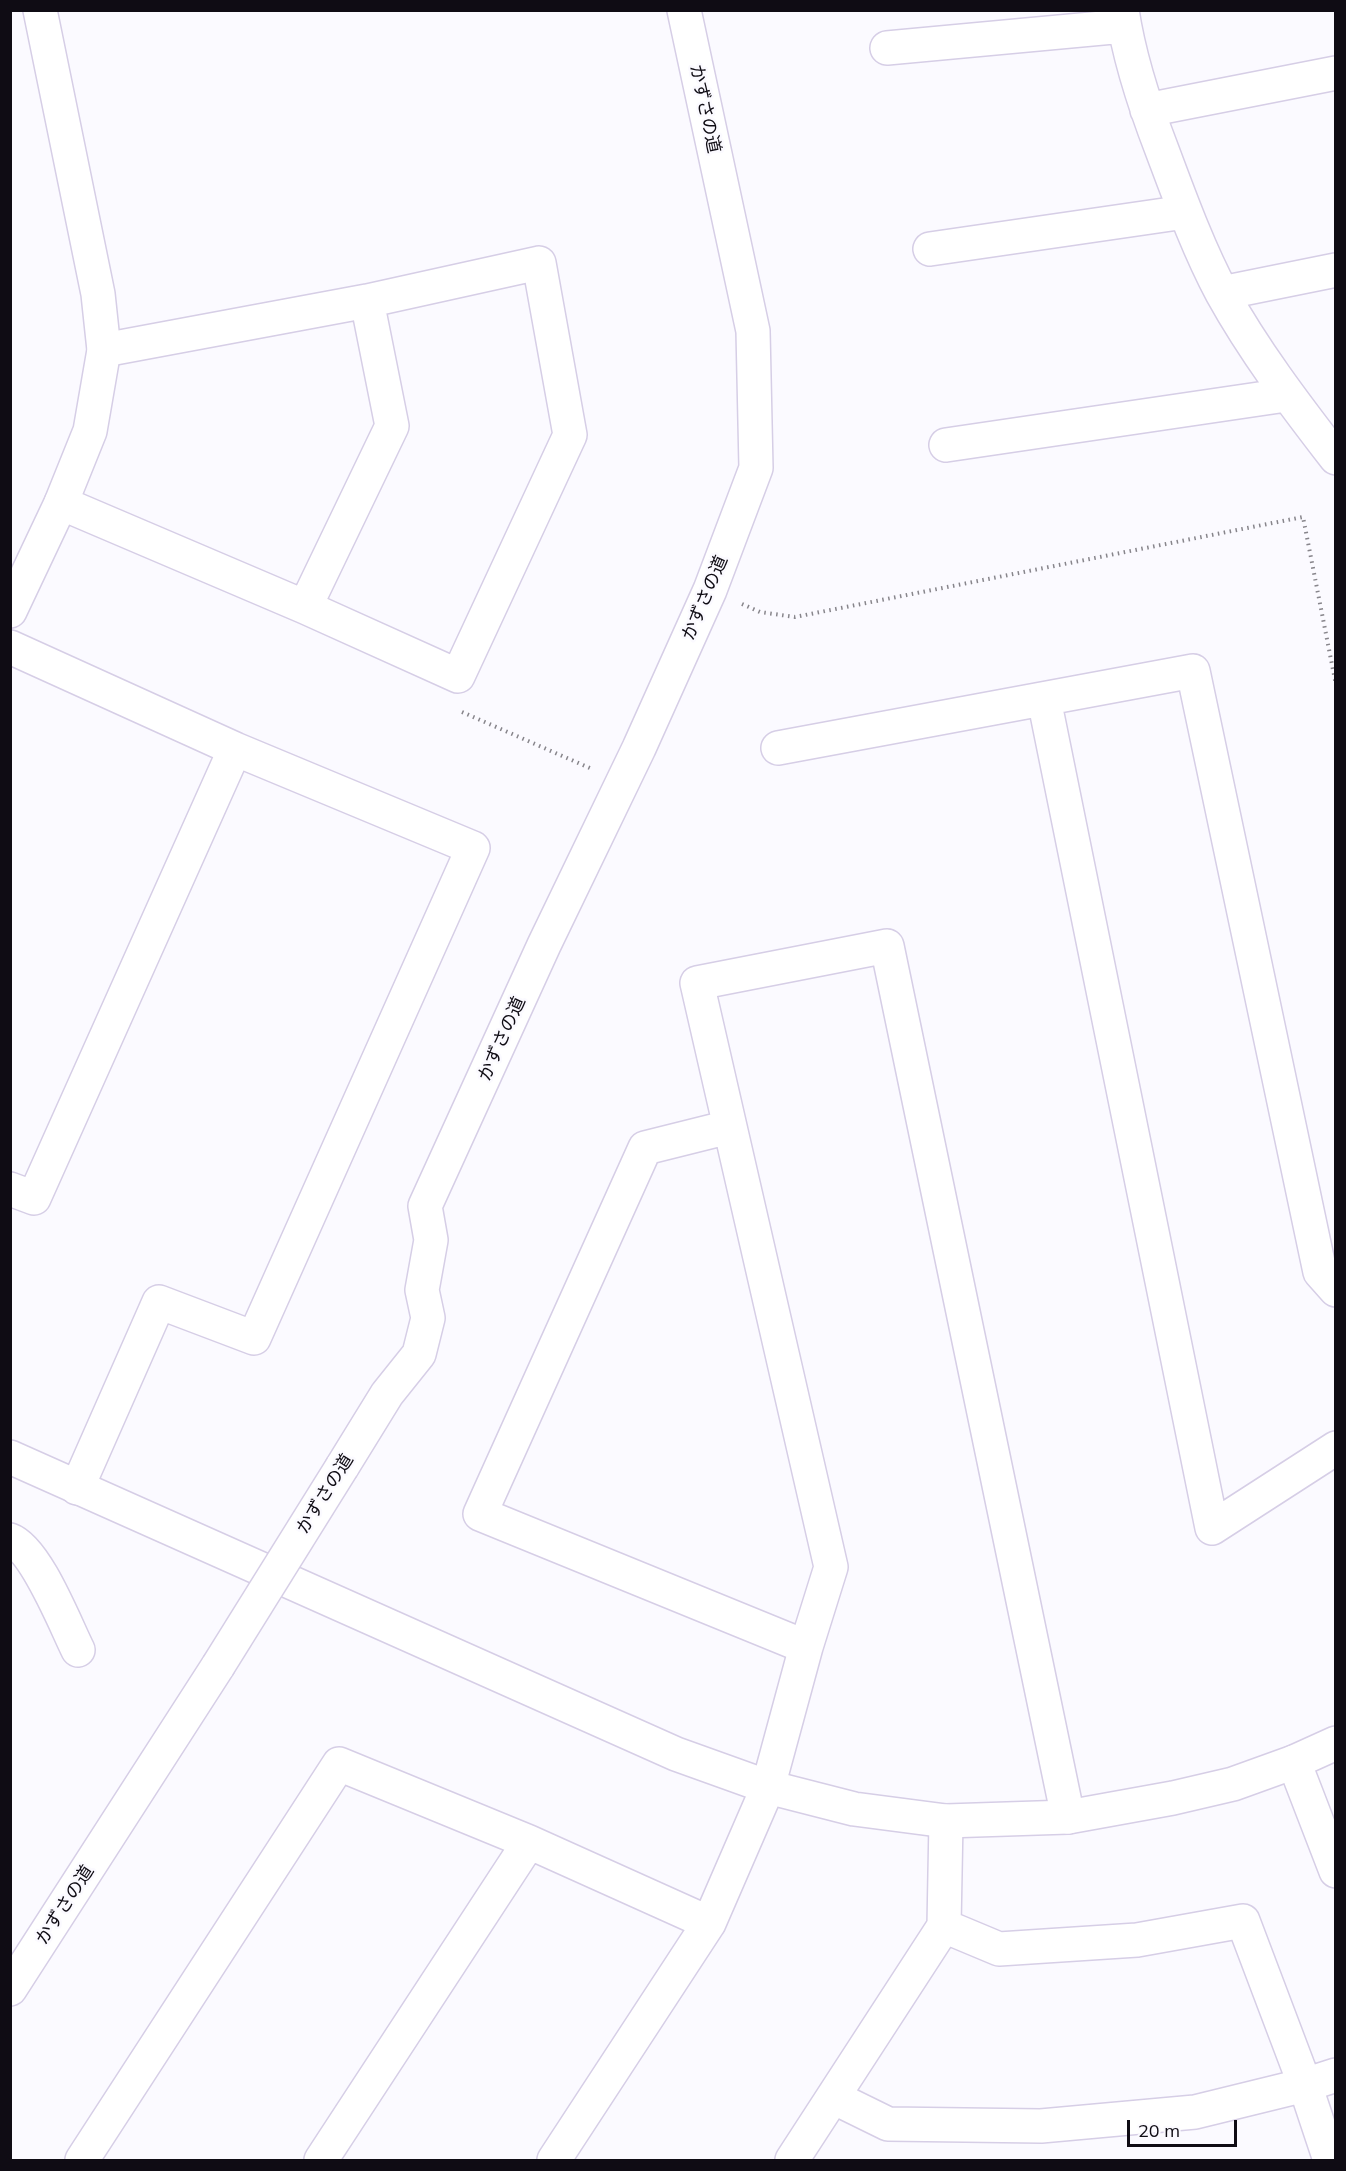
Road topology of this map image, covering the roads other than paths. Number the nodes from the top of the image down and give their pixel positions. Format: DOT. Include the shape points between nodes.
graph roads {
  1 [pos="40,10"];
  2 [pos="684,10"];
  3 [pos="1123,18"];
  4 [pos="887,48"];
  5 [pos="1335,73"];
  6 [pos="1147,110"];
  7 [pos="1185,212"];
  8 [pos="930,249"];
  9 [pos="1335,270"];
  10 [pos="1222,293"];
  11 [pos="367,301"];
  12 [pos="104,350"];
  13 [pos="1286,395"];
  14 [pos="946,445"];
  15 [pos="1335,458"];
  16 [pos="61,503"];
  17 [pos="305,607"];
  18 [pos="10,611"];
  19 [pos="10,646"];
  20 [pos="1044,699"];
  21 [pos="778,748"];
  22 [pos="235,749"];
  23 [pos="729,1127"];
  24 [pos="10,1189"];
  25 [pos="1335,1290"];
  26 [pos="1335,1448"];
  27 [pos="10,1457"];
  28 [pos="77,1488"];
  29 [pos="10,1540"];
  30 [pos="806,1647"];
  31 [pos="78,1650"];
  32 [pos="1335,1743"];
  33 [pos="1294,1762"];
  34 [pos="768,1787"];
  35 [pos="1068,1816"];
  36 [pos="946,1821"];
  37 [pos="529,1842"];
  38 [pos="1335,1871"];
  39 [pos="709,1923"];
  40 [pos="944,1926"];
  41 [pos="10,1989"];
  42 [pos="1335,2075"];
  43 [pos="1305,2085"];
  44 [pos="833,2097"];
  45 [pos="82,2160"];
  46 [pos="321,2160"];
  47 [pos="554,2160"];
  48 [pos="792,2160"];
  49 [pos="1330,2160"];
  1 -- 12 [label="street" via="98,294"];
  2 -- 41 [label="street, かずさの道, bridge" via="753,331 756,468 710,590 425,1206 431,1240 422,1290 428,1318 419,1354 387,1394"];
  3 -- 4 [label="street"];
  3 -- 6 [label="street"];
  5 -- 6 [label="street"];
  6 -- 7 [label="street"];
  7 -- 8 [label="street"];
  7 -- 10 [label="street"];
  9 -- 10 [label="street"];
  10 -- 13 [label="street"];
  11 -- 12 [label="street"];
  11 -- 17 [label="street" via="392,426"];
  11 -- 17 [label="street" via="539,263 570,435 458,676"];
  12 -- 16 [label="street" via="90,431"];
  13 -- 14 [label="street"];
  13 -- 15 [label="street"];
  16 -- 17 [label="street"];
  16 -- 18 [label="street"];
  19 -- 22 [label="street"];
  20 -- 21 [label="street"];
  20 -- 25 [label="street" via="1193,671 1320,1272"];
  20 -- 26 [label="street" via="1212,1528"];
  22 -- 24 [label="street" via="34,1198"];
  22 -- 28 [label="street" via="473,848 254,1338 159,1302"];
  23 -- 30 [label="street" via="831,1567"];
  23 -- 30 [label="street" via="645,1148 480,1514"];
  23 -- 35 [label="street" via="697,983 887,946"];
  27 -- 28 [label="street"];
  28 -- 34 [label="street" via="676,1754"];
  29 -- 31 [label="street" via="18,1543 37,1566"];
  30 -- 34 [label="street"];
  32 -- 33 [label="street"];
  33 -- 35 [label="street" via="1233,1784"];
  33 -- 38 [label="street"];
  34 -- 36 [label="street" via="854,1809"];
  34 -- 39 [label="street"];
  35 -- 36 [label="street"];
  36 -- 40 [label="street"];
  37 -- 39 [label="street"];
  37 -- 45 [label="street" via="339,1764"];
  37 -- 46 [label="street"];
  39 -- 47 [label="street"];
  40 -- 43 [label="street" via="999,1949 1137,1940 1243,1921"];
  40 -- 44 [label="street"];
  42 -- 43 [label="street"];
  43 -- 44 [label="street" via="1195,2112 1041,2126 888,2124"];
  43 -- 49 [label="street"];
  44 -- 48 [label="street"];
}
